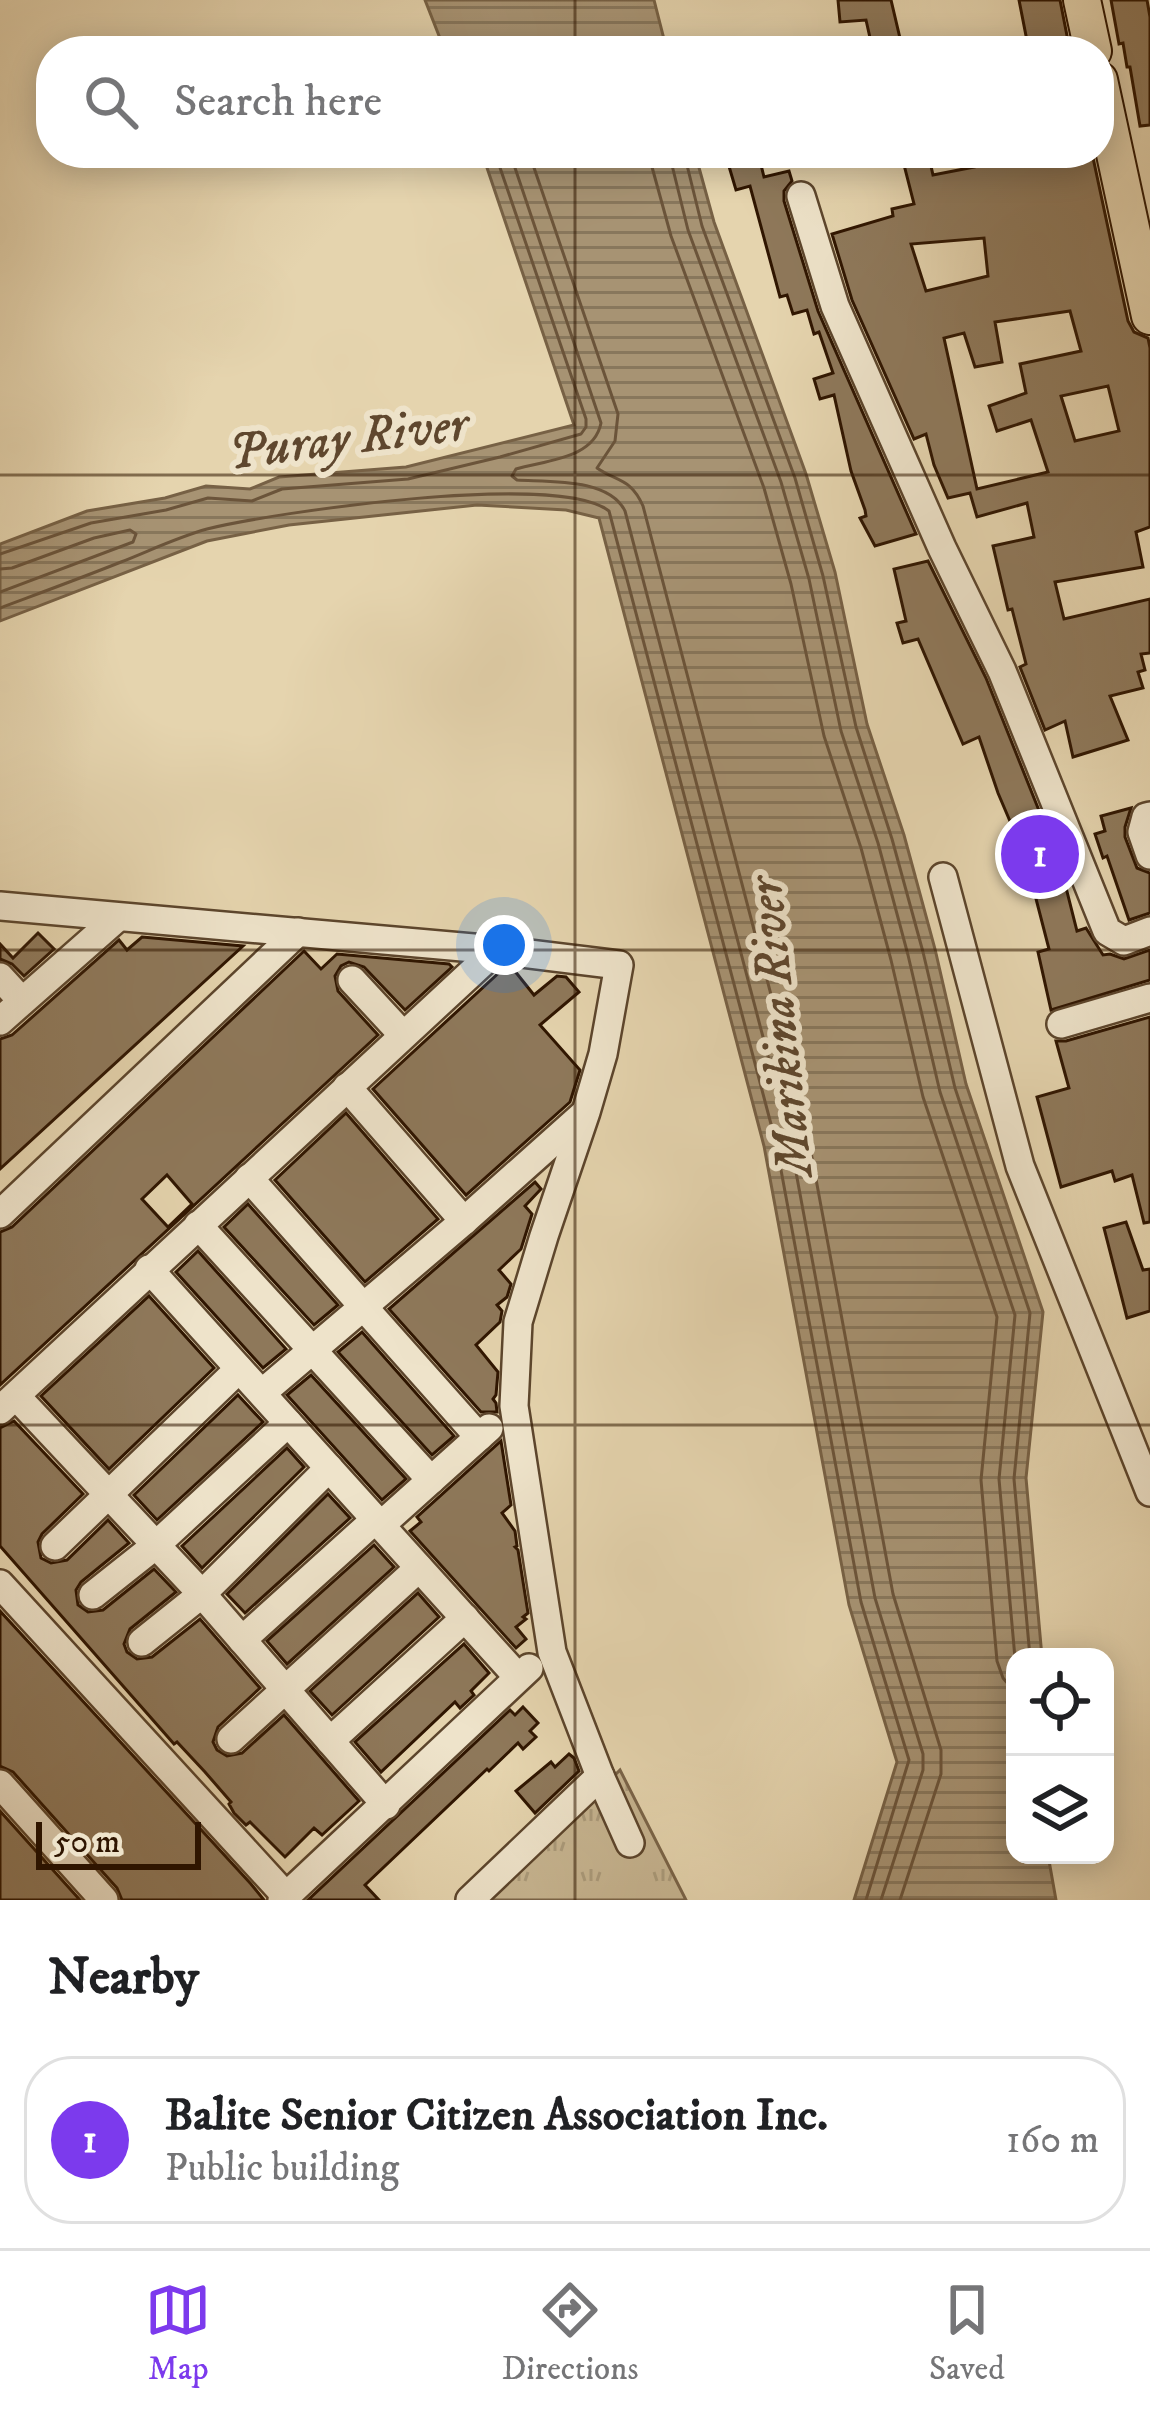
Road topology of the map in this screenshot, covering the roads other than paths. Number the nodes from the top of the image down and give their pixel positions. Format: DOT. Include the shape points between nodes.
graph roads {
  1 [pos="1082,0"];
  2 [pos="1090,36"];
  3 [pos="1114,149"];
  4 [pos="801,196"];
  5 [pos="1150,316"];
  6 [pos="1150,816"];
  7 [pos="1150,855"];
  8 [pos="943,877"];
  9 [pos="0,906"];
  10 [pos="117,918"];
  11 [pos="1150,931"];
  12 [pos="298,932"];
  13 [pos="496,950"];
  14 [pos="0,977"];
  15 [pos="352,980"];
  16 [pos="1150,998"];
  17 [pos="22,1001"];
  18 [pos="0,1021"];
  19 [pos="1060,1024"];
  20 [pos="403,1035"];
  21 [pos="347,1087"];
  22 [pos="586,1112"];
  23 [pos="249,1178"];
  24 [pos="0,1214"];
  25 [pos="464,1221"];
  26 [pos="198,1225"];
  27 [pos="149,1269"];
  28 [pos="364,1306"];
  29 [pos="313,1350"];
  30 [pos="239,1369"];
  31 [pos="262,1393"];
  32 [pos="8,1403"];
  33 [pos="514,1406"];
  34 [pos="288,1423"];
  35 [pos="479,1437"];
  36 [pos="329,1468"];
  37 [pos="431,1480"];
  38 [pos="1150,1492"];
  39 [pos="108,1494"];
  40 [pos="378,1522"];
  41 [pos="156,1545"];
  42 [pos="55,1546"];
  43 [pos="419,1568"];
  44 [pos="0,1584"];
  45 [pos="202,1594"];
  46 [pos="92,1595"];
  47 [pos="465,1618"];
  48 [pos="242,1640"];
  49 [pos="142,1642"];
  50 [pos="552,1652"];
  51 [pos="517,1676"];
  52 [pos="286,1690"];
  53 [pos="231,1739"];
  54 [pos="331,1741"];
  55 [pos="600,1776"];
  56 [pos="0,1784"];
  57 [pos="386,1805"];
  58 [pos="630,1843"];
  59 [pos="284,1898"];
  60 [pos="104,1900"];
  61 [pos="470,1900"];
  1 -- 2 [label="main road"];
  3 -- 5 [label="main road"];
  4 -- 11 [label="street" via="836,306 1002,670 1107,931 1124,941"];
  6 -- 7 [label="street" via="1142,832"];
  8 -- 38 [label="street" via="1021,1166"];
  9 -- 10 [label="street"];
  10 -- 12 [label="street"];
  10 -- 17 [label="street"];
  12 -- 13 [label="street"];
  12 -- 24 [label="street"];
  13 -- 20 [label="street"];
  13 -- 22 [label="street" via="620,964"];
  14 -- 17 [label="street"];
  15 -- 20 [label="street"];
  16 -- 19 [label="street"];
  17 -- 18 [label="street"];
  20 -- 21 [label="street"];
  21 -- 23 [label="street"];
  21 -- 25 [label="street"];
  22 -- 25 [label="street"];
  22 -- 33 [label="street" via="518,1322"];
  23 -- 26 [label="street"];
  23 -- 28 [label="street"];
  25 -- 28 [label="street"];
  26 -- 27 [label="street"];
  26 -- 29 [label="street"];
  27 -- 30 [label="street"];
  27 -- 32 [label="street"];
  28 -- 29 [label="street"];
  28 -- 35 [label="street"];
  29 -- 31 [label="street"];
  29 -- 37 [label="street"];
  30 -- 31 [label="street"];
  30 -- 39 [label="street"];
  31 -- 34 [label="street"];
  32 -- 39 [label="street"];
  33 -- 35 [label="street"];
  33 -- 50 [label="street"];
  34 -- 36 [label="street"];
  34 -- 41 [label="street"];
  35 -- 37 [label="street"];
  36 -- 40 [label="street"];
  36 -- 45 [label="street"];
  37 -- 40 [label="street"];
  39 -- 41 [label="street"];
  39 -- 42 [label="street"];
  40 -- 43 [label="street"];
  40 -- 48 [label="street"];
  41 -- 45 [label="street"];
  41 -- 46 [label="street"];
  43 -- 47 [label="street"];
  43 -- 52 [label="street"];
  44 -- 59 [label="street"];
  45 -- 48 [label="street"];
  45 -- 49 [label="street"];
  47 -- 51 [label="street"];
  47 -- 54 [label="street"];
  48 -- 52 [label="street"];
  50 -- 51 [label="street"];
  50 -- 55 [label="street"];
  51 -- 57 [label="street"];
  52 -- 53 [label="street"];
  52 -- 54 [label="street"];
  54 -- 57 [label="street"];
  55 -- 58 [label="street"];
  55 -- 61 [label="street"];
  56 -- 60 [label="street"];
  57 -- 59 [label="street"];
}
